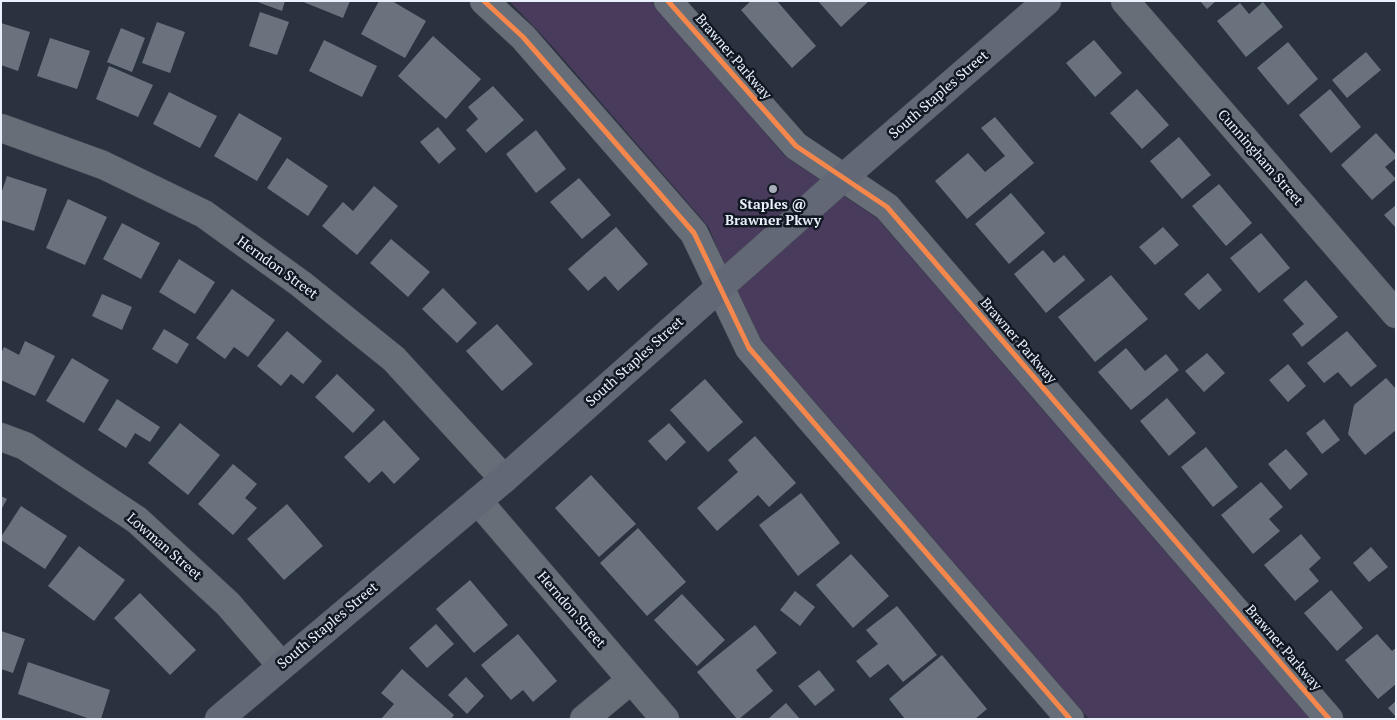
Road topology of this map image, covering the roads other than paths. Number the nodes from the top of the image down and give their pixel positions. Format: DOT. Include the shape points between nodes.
graph roads {
  1 [pos="484,1"];
  2 [pos="668,1"];
  3 [pos="1047,1"];
  4 [pos="1125,1"];
  5 [pos="1,128"];
  6 [pos="844,177"];
  7 [pos="719,287"];
  8 [pos="1396,314"];
  9 [pos="1,437"];
  10 [pos="504,479"];
  11 [pos="478,501"];
  12 [pos="282,665"];
  13 [pos="631,680"];
  14 [pos="219,719"];
  15 [pos="584,719"];
  16 [pos="665,719"];
  17 [pos="1070,719"];
  18 [pos="1329,719"];
  1 -- 7 [label="street" via="523,36 694,233"];
  2 -- 6 [label="street, Brawner Parkway" via="796,146"];
  3 -- 6 [label="main road, South Staples Street"];
  4 -- 8 [label="street, Cunningham Street"];
  5 -- 10 [label="street, Herndon Street" via="103,165 204,214 302,284 394,359"];
  6 -- 7 [label="main road, South Staples Street"];
  6 -- 18 [label="street, Brawner Parkway" via="887,207"];
  7 -- 10 [label="main road, South Staples Street"];
  7 -- 17 [label="street" via="749,348"];
  9 -- 12 [label="street, Lowman Street" via="25,446 137,520 228,604"];
  10 -- 11 [label="main road, South Staples Street"];
  11 -- 12 [label="main road, South Staples Street"];
  11 -- 13 [label="street, Herndon Street"];
  12 -- 14 [label="main road, South Staples Street"];
  13 -- 15 [label="street"];
  13 -- 16 [label="street, Herndon Street"];
}
